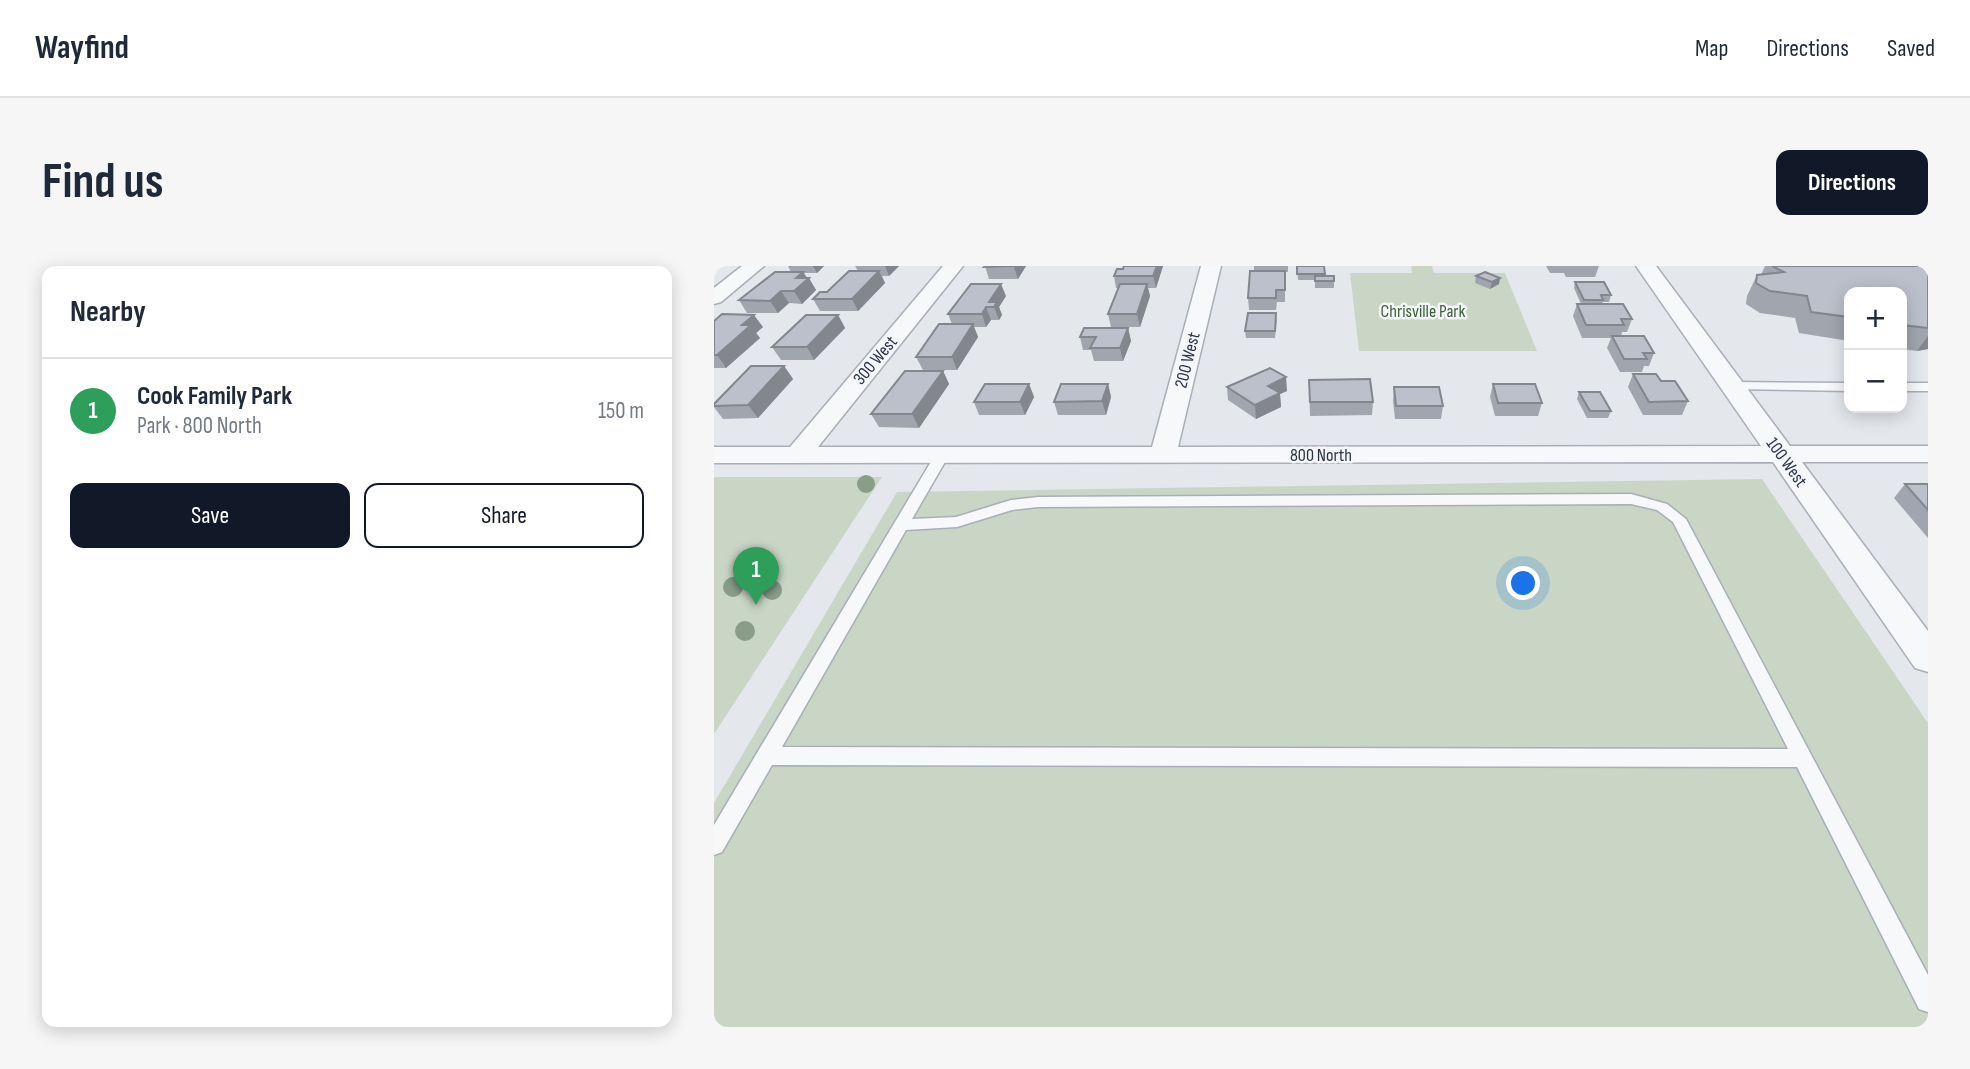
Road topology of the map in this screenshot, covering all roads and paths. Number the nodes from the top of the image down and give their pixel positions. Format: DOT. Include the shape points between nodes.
graph roads {
  1 [pos="754,266"];
  2 [pos="953,266"];
  3 [pos="1211,266"];
  4 [pos="1646,266"];
  5 [pos="714,298"];
  6 [pos="1732,386"];
  7 [pos="1844,387"];
  8 [pos="1907,387"];
  9 [pos="1928,387"];
  10 [pos="1928,454"];
  11 [pos="714,455"];
  12 [pos="797,455"];
  13 [pos="942,455"];
  14 [pos="1163,455"];
  15 [pos="1781,455"];
  16 [pos="901,525"];
  17 [pos="1928,658"];
  18 [pos="766,756"];
  19 [pos="1803,758"];
  20 [pos="714,845"];
  21 [pos="1928,1000"];
  1 -- 5 [label="street"];
  2 -- 12 [label="street, 300 West"];
  3 -- 14 [label="street, 200 West"];
  4 -- 6 [label="street, 100 West"];
  6 -- 7 [label="lane"];
  6 -- 15 [label="street, 100 West"];
  8 -- 9 [label="lane"];
  10 -- 15 [label="street, 800 North"];
  11 -- 12 [label="street, 800 North"];
  12 -- 13 [label="street, 800 North"];
  13 -- 14 [label="street, 800 North"];
  13 -- 16 [label="lane"];
  14 -- 15 [label="street, 800 North"];
  15 -- 17 [label="street, 100 West"];
  16 -- 18 [label="lane"];
  16 -- 19 [label="lane" via="957,522 1011,505 1038,502 1631,499 1662,507 1679,519"];
  18 -- 19 [label="lane"];
  18 -- 20 [label="lane"];
  19 -- 21 [label="lane"];
}
